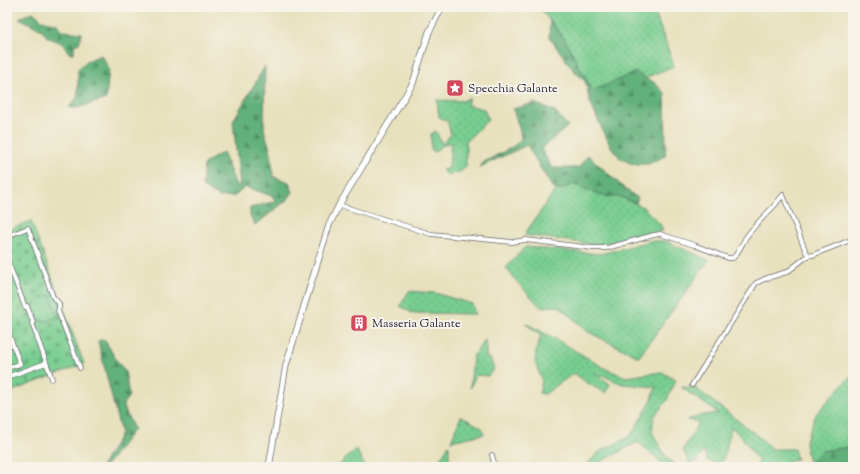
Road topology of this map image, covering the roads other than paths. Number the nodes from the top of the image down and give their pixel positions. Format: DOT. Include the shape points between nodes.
graph roads {
  1 [pos="442,7"];
  2 [pos="339,205"];
  3 [pos="7,236"];
  4 [pos="853,240"];
  5 [pos="809,255"];
  6 [pos="7,259"];
  7 [pos="7,329"];
  8 [pos="46,363"];
  9 [pos="7,368"];
  10 [pos="80,368"];
  11 [pos="7,377"];
  12 [pos="52,378"];
  13 [pos="692,385"];
  14 [pos="492,455"];
  15 [pos="269,467"];
  16 [pos="495,467"];
  1 -- 2 [label="street" via="428,32 413,83"];
  2 -- 5 [label="street" via="431,234 608,248 660,234 733,258 746,237 783,195"];
  2 -- 15 [label="street" via="329,225 286,365"];
  3 -- 10 [label="street" via="28,228 53,297 61,304 58,311"];
  4 -- 5 [label="street"];
  5 -- 13 [label="street" via="787,272 756,283"];
  6 -- 8 [label="street" via="33,322"];
  7 -- 9 [label="street" via="20,364"];
  8 -- 11 [label="street"];
  8 -- 12 [label="street"];
  14 -- 16 [label="street"];
}
